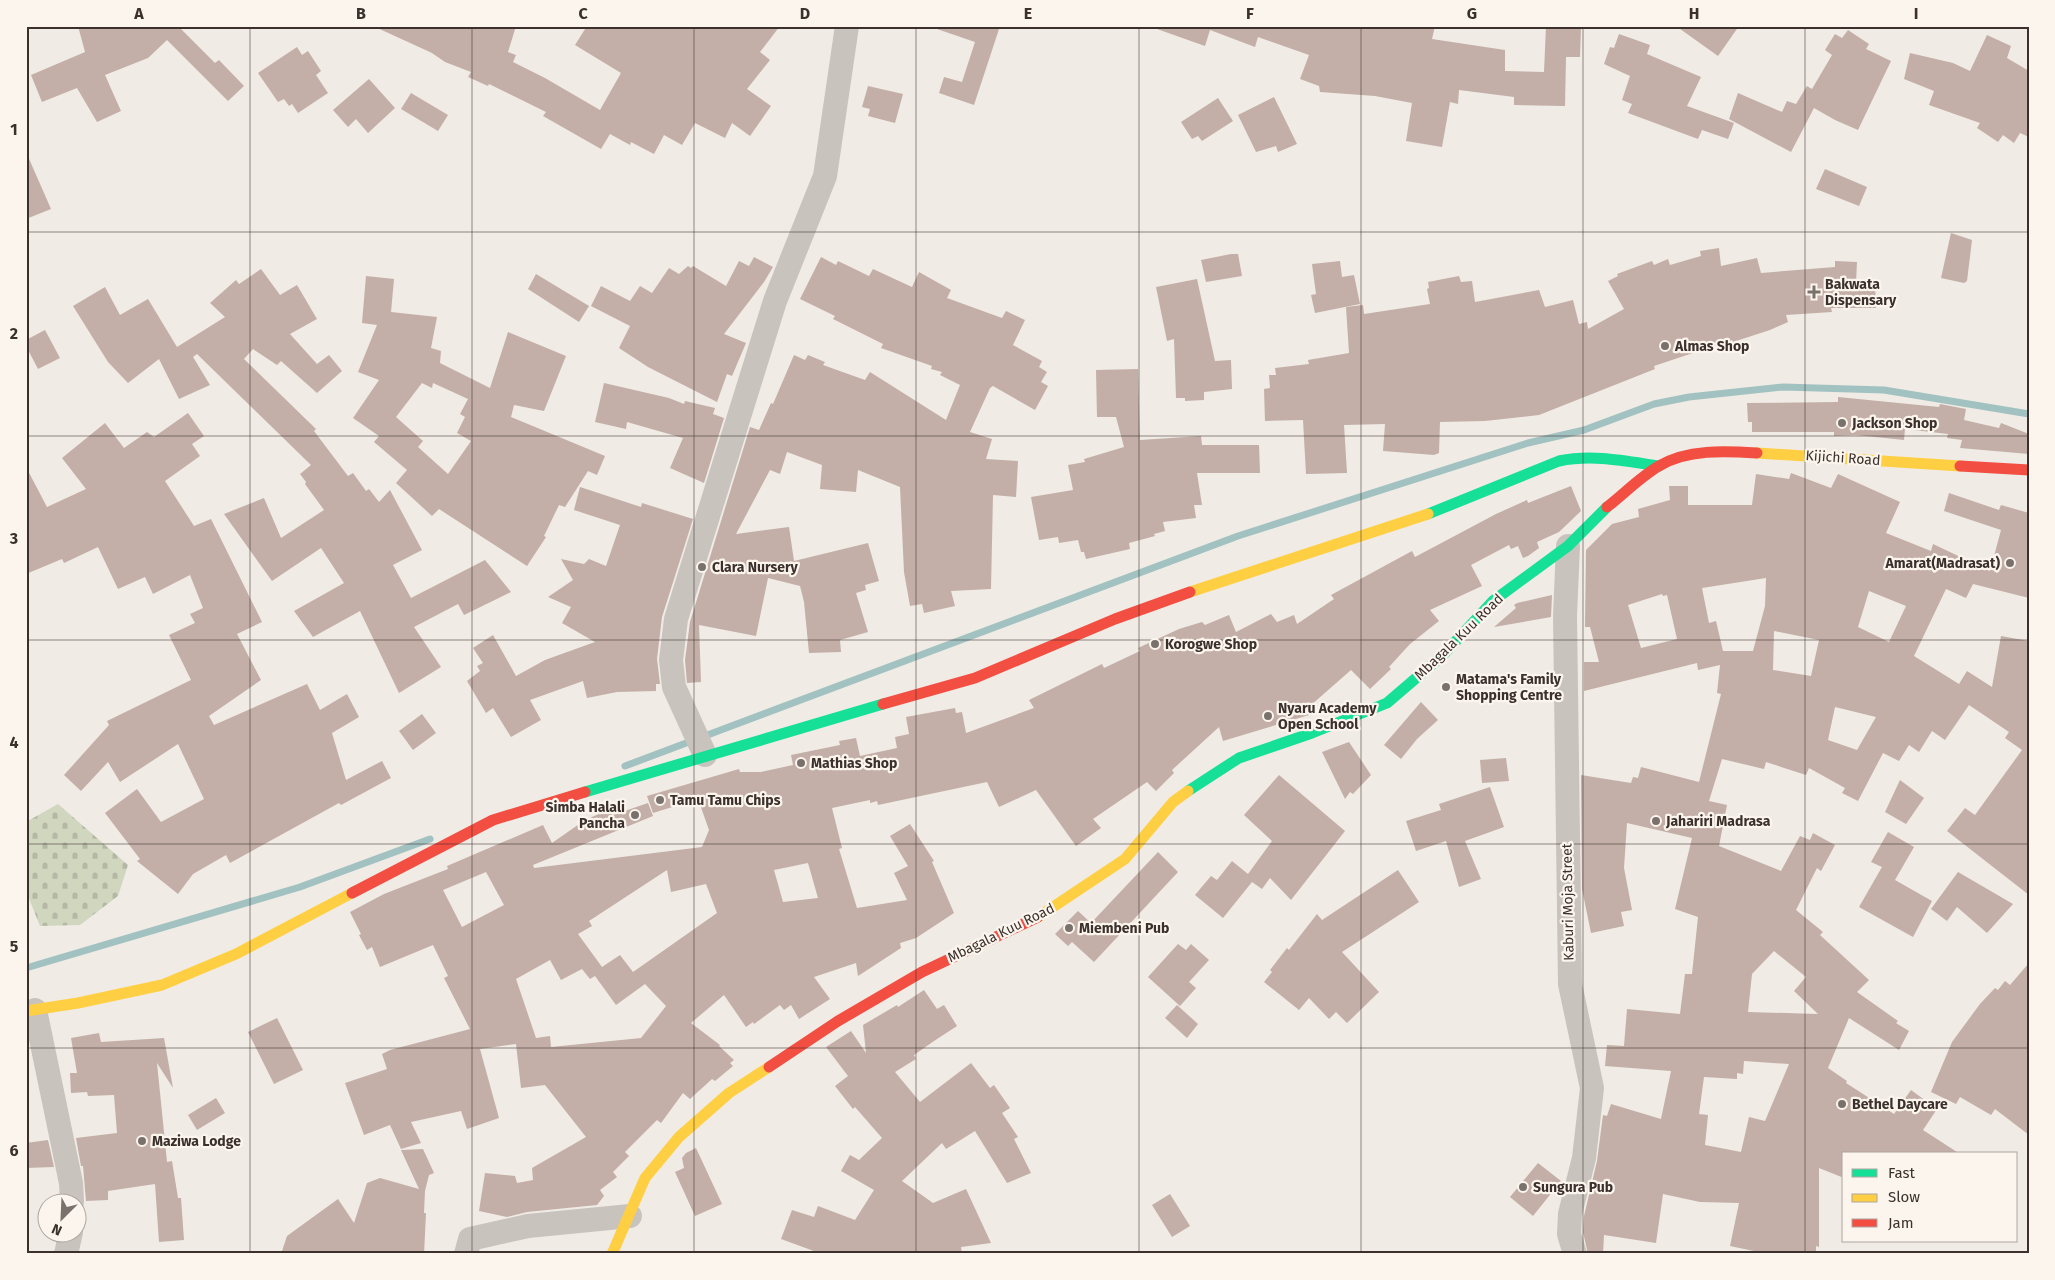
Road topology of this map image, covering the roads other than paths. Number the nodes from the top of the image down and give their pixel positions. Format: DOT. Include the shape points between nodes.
graph roads {
  1 [pos="847,26"];
  2 [pos="1659,466"];
  3 [pos="2029,470"];
  4 [pos="1568,546"];
  5 [pos="705,755"];
  6 [pos="31,1010"];
  7 [pos="71,1192"];
  8 [pos="630,1216"];
  9 [pos="466,1254"];
  10 [pos="612,1254"];
  11 [pos="1575,1254"];
  1 -- 5 [label="street" via="825,176 775,301 676,619 671,660 674,687"];
  2 -- 3 [label="street, Kijichi Road" via="1686,455 1730,451"];
  2 -- 4 [label="street, Mbagala Kuu Road" via="1607,507"];
  2 -- 5 [label="street" via="1595,458 1573,457 1559,461 1442,509 1245,572 1115,619 975,678"];
  4 -- 8 [label="street, Mbagala Kuu Road" via="1493,601 1443,655 1387,703 1239,758 1173,802 1124,860 1043,915 922,972 838,1020 729,1093 679,1137 645,1178"];
  4 -- 11 [label="street, Kaburi Moja Street" via="1565,635 1570,984 1592,1088 1584,1158 1570,1214 1569,1234"];
  5 -- 6 [label="street" via="492,820 236,954 162,984 78,1004"];
  6 -- 7 [label="street"];
  8 -- 9 [label="street" via="528,1226 470,1239"];
  8 -- 10 [label="street, Mbagala Kuu Road"];
}
